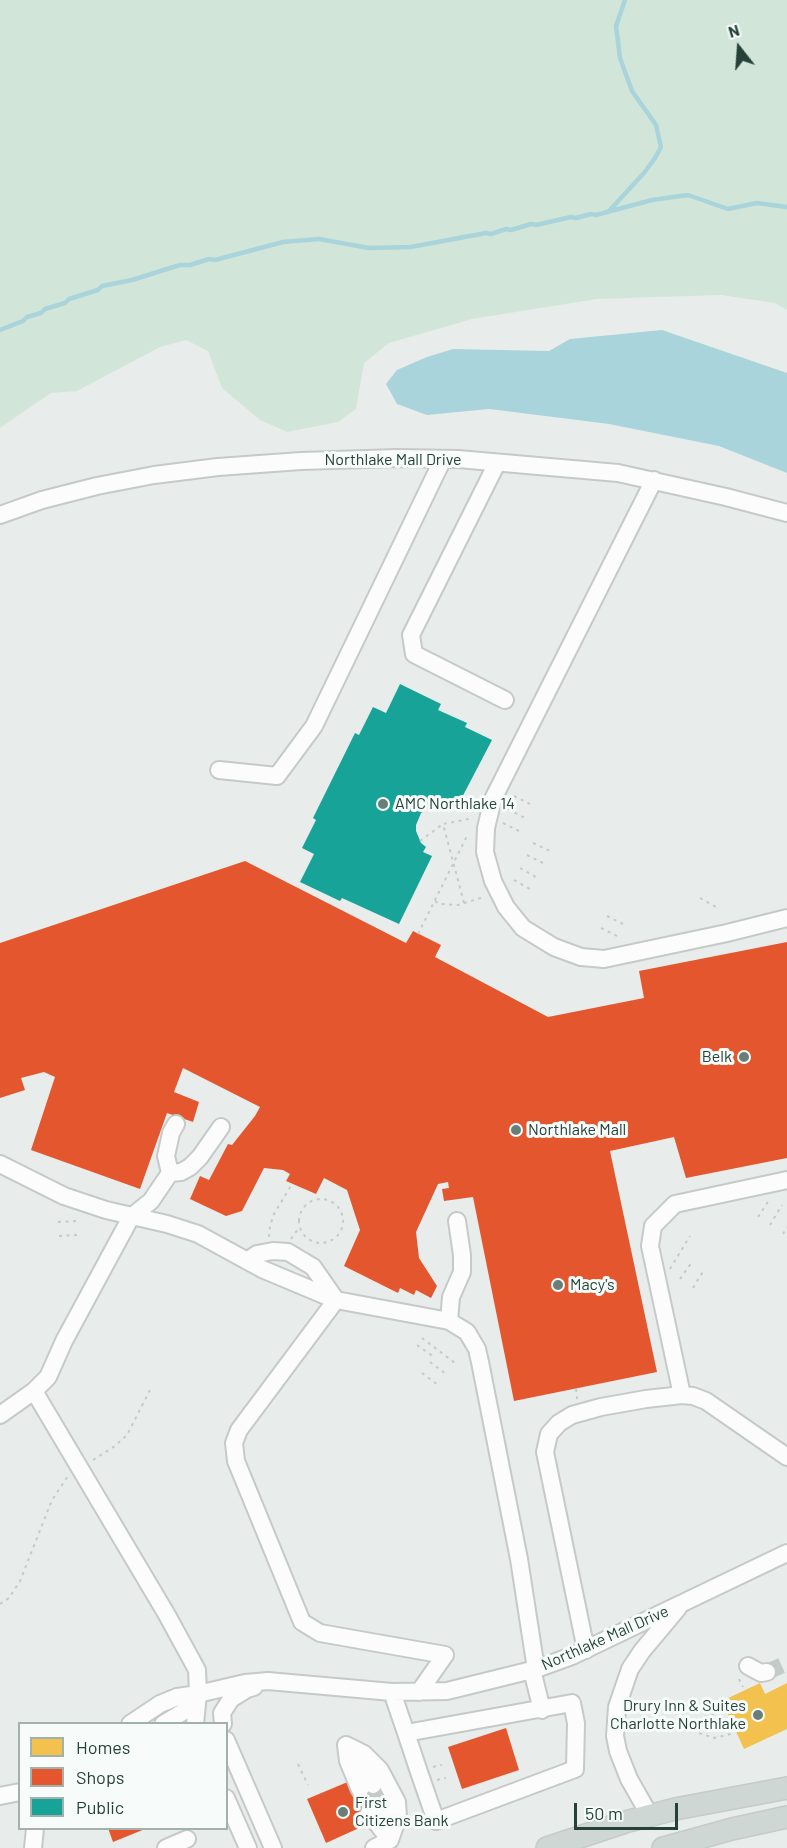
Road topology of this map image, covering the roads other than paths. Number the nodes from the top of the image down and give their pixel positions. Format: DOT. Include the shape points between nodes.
graph roads {
  1 [pos="443,459"];
  2 [pos="497,463"];
  3 [pos="654,480"];
  4 [pos="787,513"];
  5 [pos="0,515"];
  6 [pos="505,700"];
  7 [pos="219,770"];
  8 [pos="787,918"];
  9 [pos="176,1124"];
  10 [pos="221,1127"];
  11 [pos="0,1164"];
  12 [pos="170,1173"];
  13 [pos="787,1180"];
  14 [pos="131,1217"];
  15 [pos="457,1221"];
  16 [pos="247,1261"];
  17 [pos="336,1300"];
  18 [pos="449,1321"];
  19 [pos="34,1391"];
  20 [pos="682,1395"];
  21 [pos="0,1415"];
  22 [pos="787,1457"];
  23 [pos="787,1552"];
  24 [pos="683,1603"];
  25 [pos="586,1650"];
  26 [pos="748,1666"];
  27 [pos="534,1670"];
  28 [pos="767,1672"];
  29 [pos="278,1682"];
  30 [pos="392,1692"];
  31 [pos="419,1692"];
  32 [pos="198,1694"];
  33 [pos="542,1710"];
  34 [pos="133,1722"];
  35 [pos="166,1722"];
  36 [pos="195,1722"];
  37 [pos="220,1722"];
  38 [pos="221,1722"];
  39 [pos="406,1733"];
  40 [pos="228,1745"];
  41 [pos="366,1788"];
  42 [pos="787,1788"];
  43 [pos="18,1792"];
  44 [pos="0,1796"];
  45 [pos="228,1803"];
  46 [pos="376,1810"];
  47 [pos="650,1816"];
  48 [pos="787,1817"];
  49 [pos="36,1830"];
  50 [pos="187,1838"];
  51 [pos="390,1840"];
  52 [pos="33,1848"];
  53 [pos="166,1848"];
  54 [pos="248,1848"];
  55 [pos="273,1848"];
  56 [pos="374,1848"];
  57 [pos="547,1848"];
  58 [pos="663,1848"];
  1 -- 2 [label="street, Northlake Mall Drive"];
  1 -- 5 [label="street, Northlake Mall Drive" via="301,461 186,471 97,486"];
  1 -- 7 [label="street" via="315,726 277,776"];
  2 -- 3 [label="street, Northlake Mall Drive" via="618,473"];
  2 -- 6 [label="street" via="411,635 414,654"];
  3 -- 4 [label="street, Northlake Mall Drive"];
  3 -- 8 [label="street" via="493,799 485,852 493,881 506,907 523,928 554,947 581,957 611,957"];
  9 -- 12 [label="street" via="166,1155"];
  10 -- 12 [label="street" via="190,1167"];
  11 -- 14 [label="street" via="64,1196"];
  12 -- 14 [label="street" via="151,1201"];
  13 -- 20 [label="street" via="675,1204 653,1226 650,1246"];
  14 -- 16 [label="street" via="198,1234"];
  14 -- 19 [label="street" via="48,1377"];
  15 -- 18 [label="street" via="462,1272 451,1297"];
  16 -- 17 [label="street"];
  16 -- 17 [label="street" via="273,1251 294,1255 313,1267"];
  17 -- 18 [label="street"];
  17 -- 31 [label="street" via="239,1430 234,1443 236,1461 302,1622 320,1633 445,1655"];
  18 -- 27 [label="street" via="467,1332 477,1349 519,1559"];
  19 -- 21 [label="street"];
  19 -- 32 [label="street" via="197,1670"];
  20 -- 22 [label="street" via="706,1401"];
  20 -- 25 [label="street" via="572,1415 549,1434 545,1452"];
  23 -- 24 [label="street, Northlake Mall Drive"];
  24 -- 25 [label="street, Northlake Mall Drive"];
  24 -- 47 [label="street" via="635,1660 617,1707 618,1751"];
  25 -- 27 [label="street, Northlake Mall Drive"];
  26 -- 28 [label="street"];
  27 -- 31 [label="street, Northlake Mall Drive" via="447,1691"];
  27 -- 33 [label="street"];
  29 -- 30 [label="street, Northlake Mall Drive"];
  29 -- 32 [label="street, Northlake Mall Drive" via="245,1683"];
  29 -- 38 [label="street" via="237,1694 226,1705"];
  30 -- 31 [label="street, Northlake Mall Drive"];
  30 -- 39 [label="street"];
  32 -- 34 [label="street, Northlake Mall Drive" via="169,1700"];
  32 -- 35 [label="street" via="183,1712"];
  32 -- 36 [label="street"];
  32 -- 37 [label="street"];
  33 -- 39 [label="street"];
  33 -- 39 [label="street" via="572,1703 576,1769 436,1821"];
  40 -- 55 [label="street"];
  41 -- 51 [label="street" via="348,1761 346,1745 364,1754 380,1770 397,1802 398,1817"];
  42 -- 47 [label="main road"];
  43 -- 44 [label="street"];
  45 -- 54 [label="street"];
  46 -- 51 [label="street"];
  47 -- 57 [label="main road"];
  48 -- 58 [label="main road"];
  49 -- 52 [label="street"];
  50 -- 53 [label="street"];
  51 -- 56 [label="street"];
}
